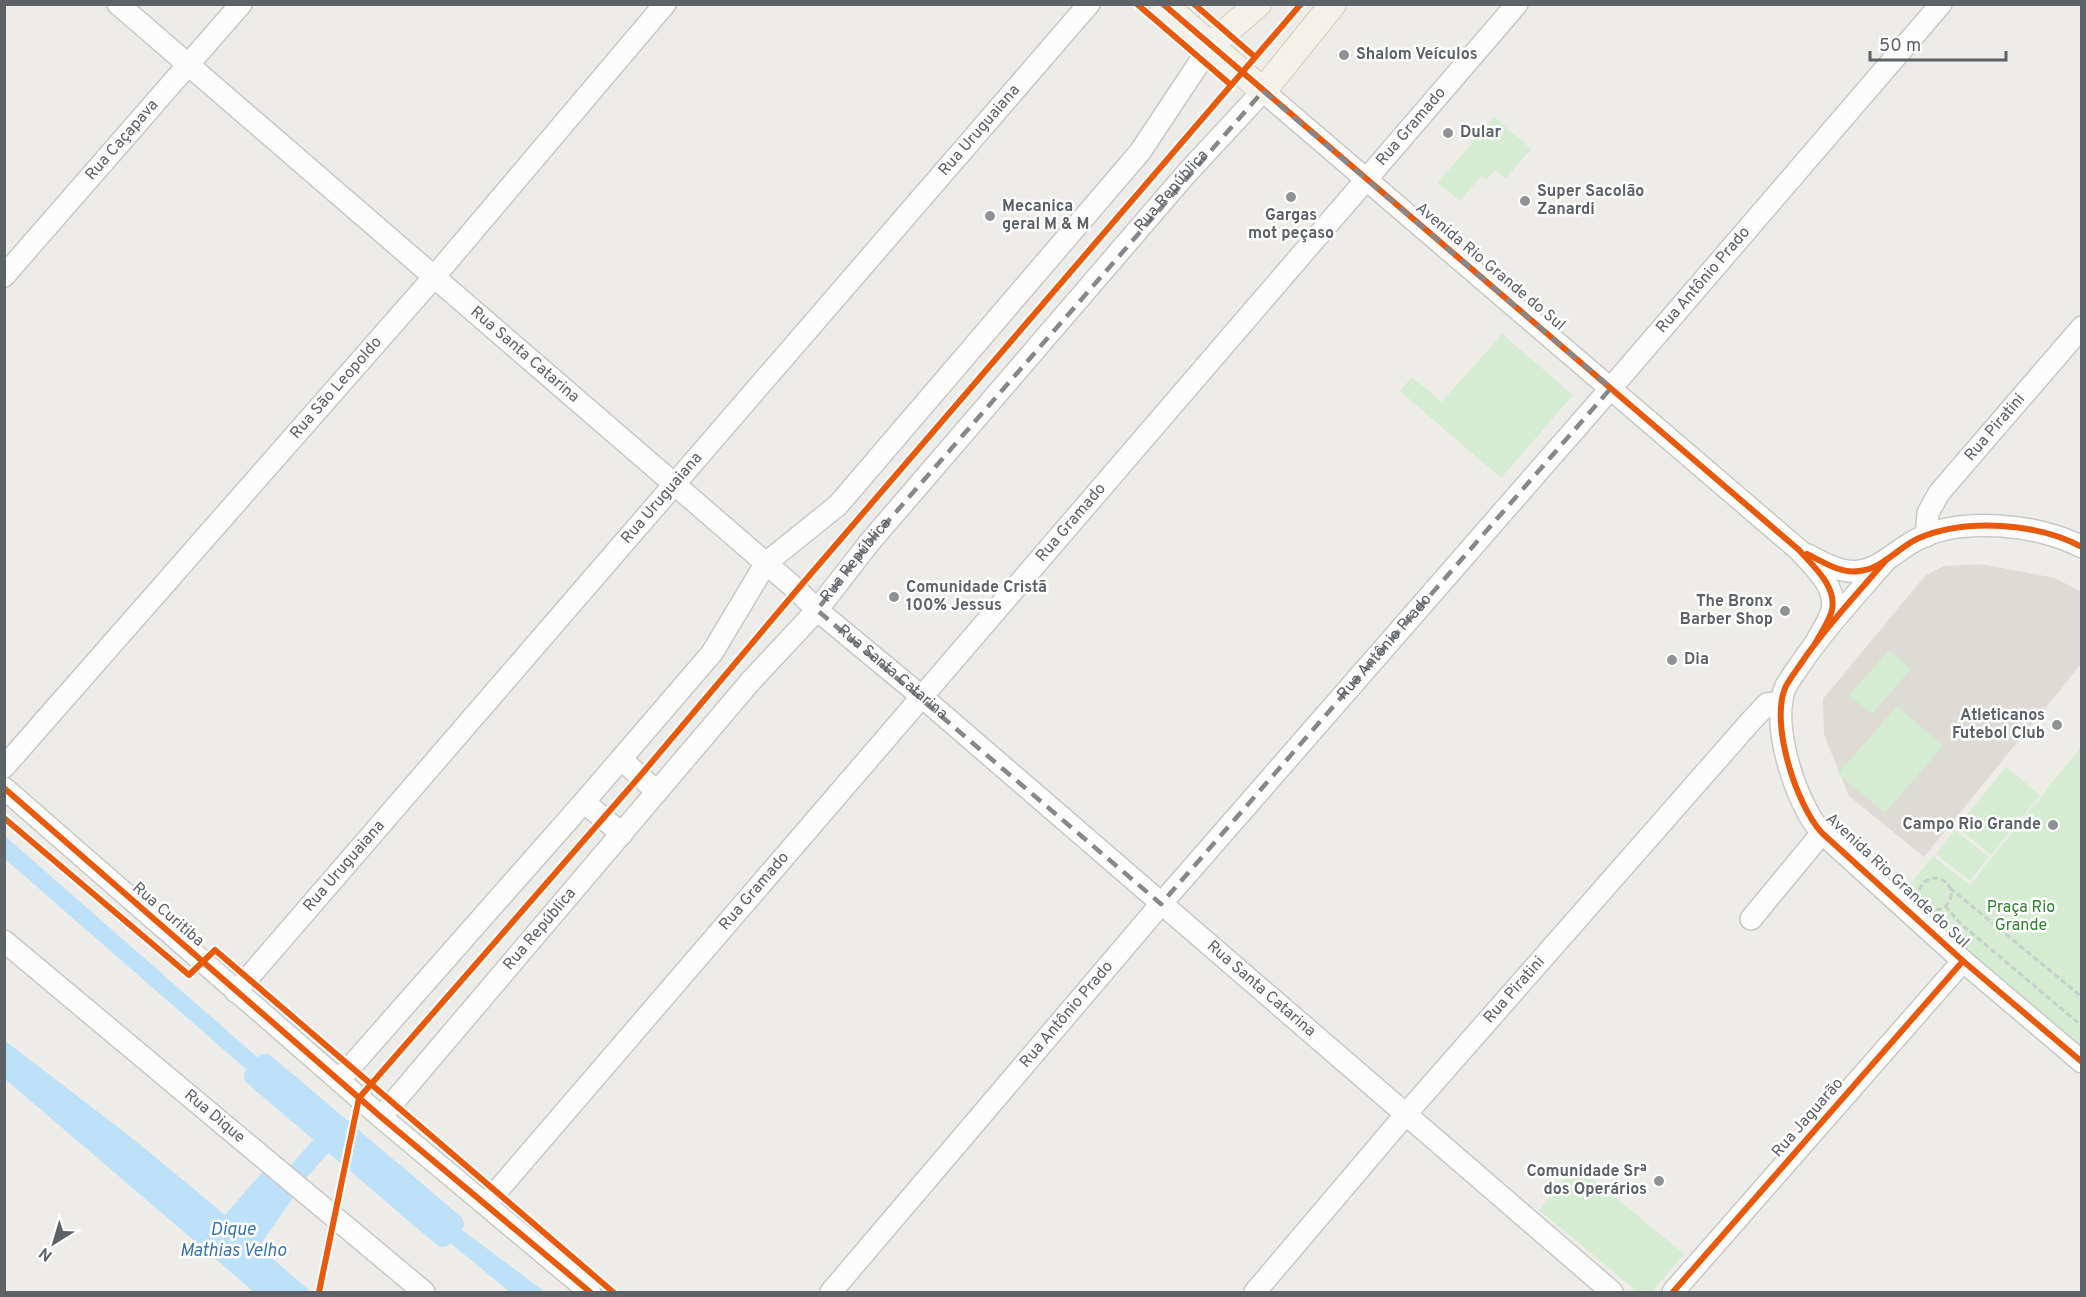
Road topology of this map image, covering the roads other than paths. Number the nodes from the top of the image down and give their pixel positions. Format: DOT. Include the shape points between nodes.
graph roads {
  1 [pos="118,4"];
  2 [pos="241,4"];
  3 [pos="665,4"];
  4 [pos="1089,4"];
  5 [pos="1163,4"];
  6 [pos="1258,4"];
  7 [pos="1333,4"];
  8 [pos="1517,4"];
  9 [pos="1941,4"];
  10 [pos="1211,45"];
  11 [pos="189,65"];
  12 [pos="1263,91"];
  13 [pos="1367,180"];
  14 [pos="4,276"];
  15 [pos="434,277"];
  16 [pos="2082,327"];
  17 [pos="1611,388"];
  18 [pos="674,484"];
  19 [pos="1926,536"];
  20 [pos="2082,547"];
  21 [pos="1799,550"];
  22 [pos="1886,560"];
  23 [pos="766,563"];
  24 [pos="817,610"];
  25 [pos="1815,644"];
  26 [pos="921,696"];
  27 [pos="1782,702"];
  28 [pos="621,759"];
  29 [pos="4,767"];
  30 [pos="4,788"];
  31 [pos="657,792"];
  32 [pos="584,802"];
  33 [pos="1822,833"];
  34 [pos="622,834"];
  35 [pos="1161,904"];
  36 [pos="1751,919"];
  37 [pos="4,942"];
  38 [pos="1963,961"];
  39 [pos="236,992"];
  40 [pos="2082,1062"];
  41 [pos="339,1080"];
  42 [pos="1406,1114"];
  43 [pos="381,1117"];
  44 [pos="486,1204"];
  45 [pos="424,1293"];
  46 [pos="590,1293"];
  47 [pos="831,1293"];
  48 [pos="1255,1293"];
  49 [pos="1612,1293"];
  50 [pos="1673,1293"];
  1 -- 11 [label="street, Rua Santa Catarina"];
  2 -- 11 [label="street, Rua Caçapava"];
  3 -- 15 [label="street, Rua São Leopoldo"];
  4 -- 18 [label="street, Rua Uruguaiana"];
  5 -- 10 [label="main road, Avenida Rio Grande do Sul"];
  6 -- 10 [label="main road"];
  7 -- 12 [label="main road, Rua República"];
  8 -- 13 [label="street, Rua Gramado"];
  9 -- 17 [label="street, Rua Antônio Prado"];
  10 -- 12 [label="main road, Avenida Rio Grande do Sul"];
  10 -- 23 [label="street" via="1140,152 838,505"];
  11 -- 14 [label="street, Rua Caçapava"];
  11 -- 15 [label="street, Rua Santa Catarina"];
  12 -- 13 [label="street, Avenida Rio Grande do Sul"];
  12 -- 24 [label="street, Rua República" via="1186,174 869,543"];
  13 -- 17 [label="street, Avenida Rio Grande do Sul"];
  13 -- 26 [label="street, Rua Gramado"];
  15 -- 18 [label="street, Rua Santa Catarina"];
  15 -- 29 [label="street, Rua São Leopoldo"];
  16 -- 19 [label="street, Rua Piratini" via="1939,493 1928,513"];
  17 -- 21 [label="street, Avenida Rio Grande do Sul"];
  17 -- 35 [label="street, Rua Antônio Prado"];
  18 -- 23 [label="street, Rua Santa Catarina"];
  18 -- 39 [label="street, Rua Uruguaiana"];
  19 -- 20 [label="street, Avenida Rio Grande do Sul" via="1956,528 2005,526 2038,531"];
  19 -- 22 [label="street, Avenida Rio Grande do Sul"];
  21 -- 22 [label="street, Avenida Rio Grande do Sul" via="1828,565 1857,572"];
  21 -- 25 [label="street, Avenida Rio Grande do Sul" via="1826,581 1832,601 1832,612"];
  22 -- 25 [label="street, Avenida Rio Grande do Sul"];
  23 -- 24 [label="street, Rua Santa Catarina"];
  23 -- 28 [label="street" via="712,653"];
  24 -- 26 [label="street, Rua Santa Catarina"];
  24 -- 31 [label="street, Rua República"];
  25 -- 27 [label="street, Avenida Rio Grande do Sul" via="1787,684"];
  26 -- 35 [label="street, Rua Santa Catarina"];
  26 -- 44 [label="street, Rua Gramado"];
  27 -- 33 [label="street, Avenida Rio Grande do Sul" via="1790,774 1799,797"];
  27 -- 42 [label="street, Rua Piratini" via="1767,704 1751,721"];
  28 -- 31 [label="street"];
  28 -- 32 [label="street"];
  30 -- 39 [label="street, Rua Curitiba"];
  31 -- 34 [label="street, Rua República"];
  32 -- 34 [label="street"];
  32 -- 41 [label="street"];
  33 -- 36 [label="street"];
  33 -- 38 [label="street, Avenida Rio Grande do Sul"];
  34 -- 43 [label="street, Rua República"];
  35 -- 42 [label="street, Rua Santa Catarina"];
  35 -- 47 [label="street, Rua Antônio Prado"];
  37 -- 45 [label="street, Rua Dique"];
  38 -- 40 [label="street, Avenida Rio Grande do Sul"];
  38 -- 50 [label="street, Rua Jaguarão"];
  39 -- 41 [label="street, Rua Curitiba"];
  41 -- 43 [label="street, Rua Curitiba"];
  42 -- 48 [label="street, Rua Piratini"];
  42 -- 49 [label="street, Rua Santa Catarina"];
  43 -- 44 [label="street, Rua Curitiba"];
  44 -- 46 [label="street, Rua Curitiba"];
}
